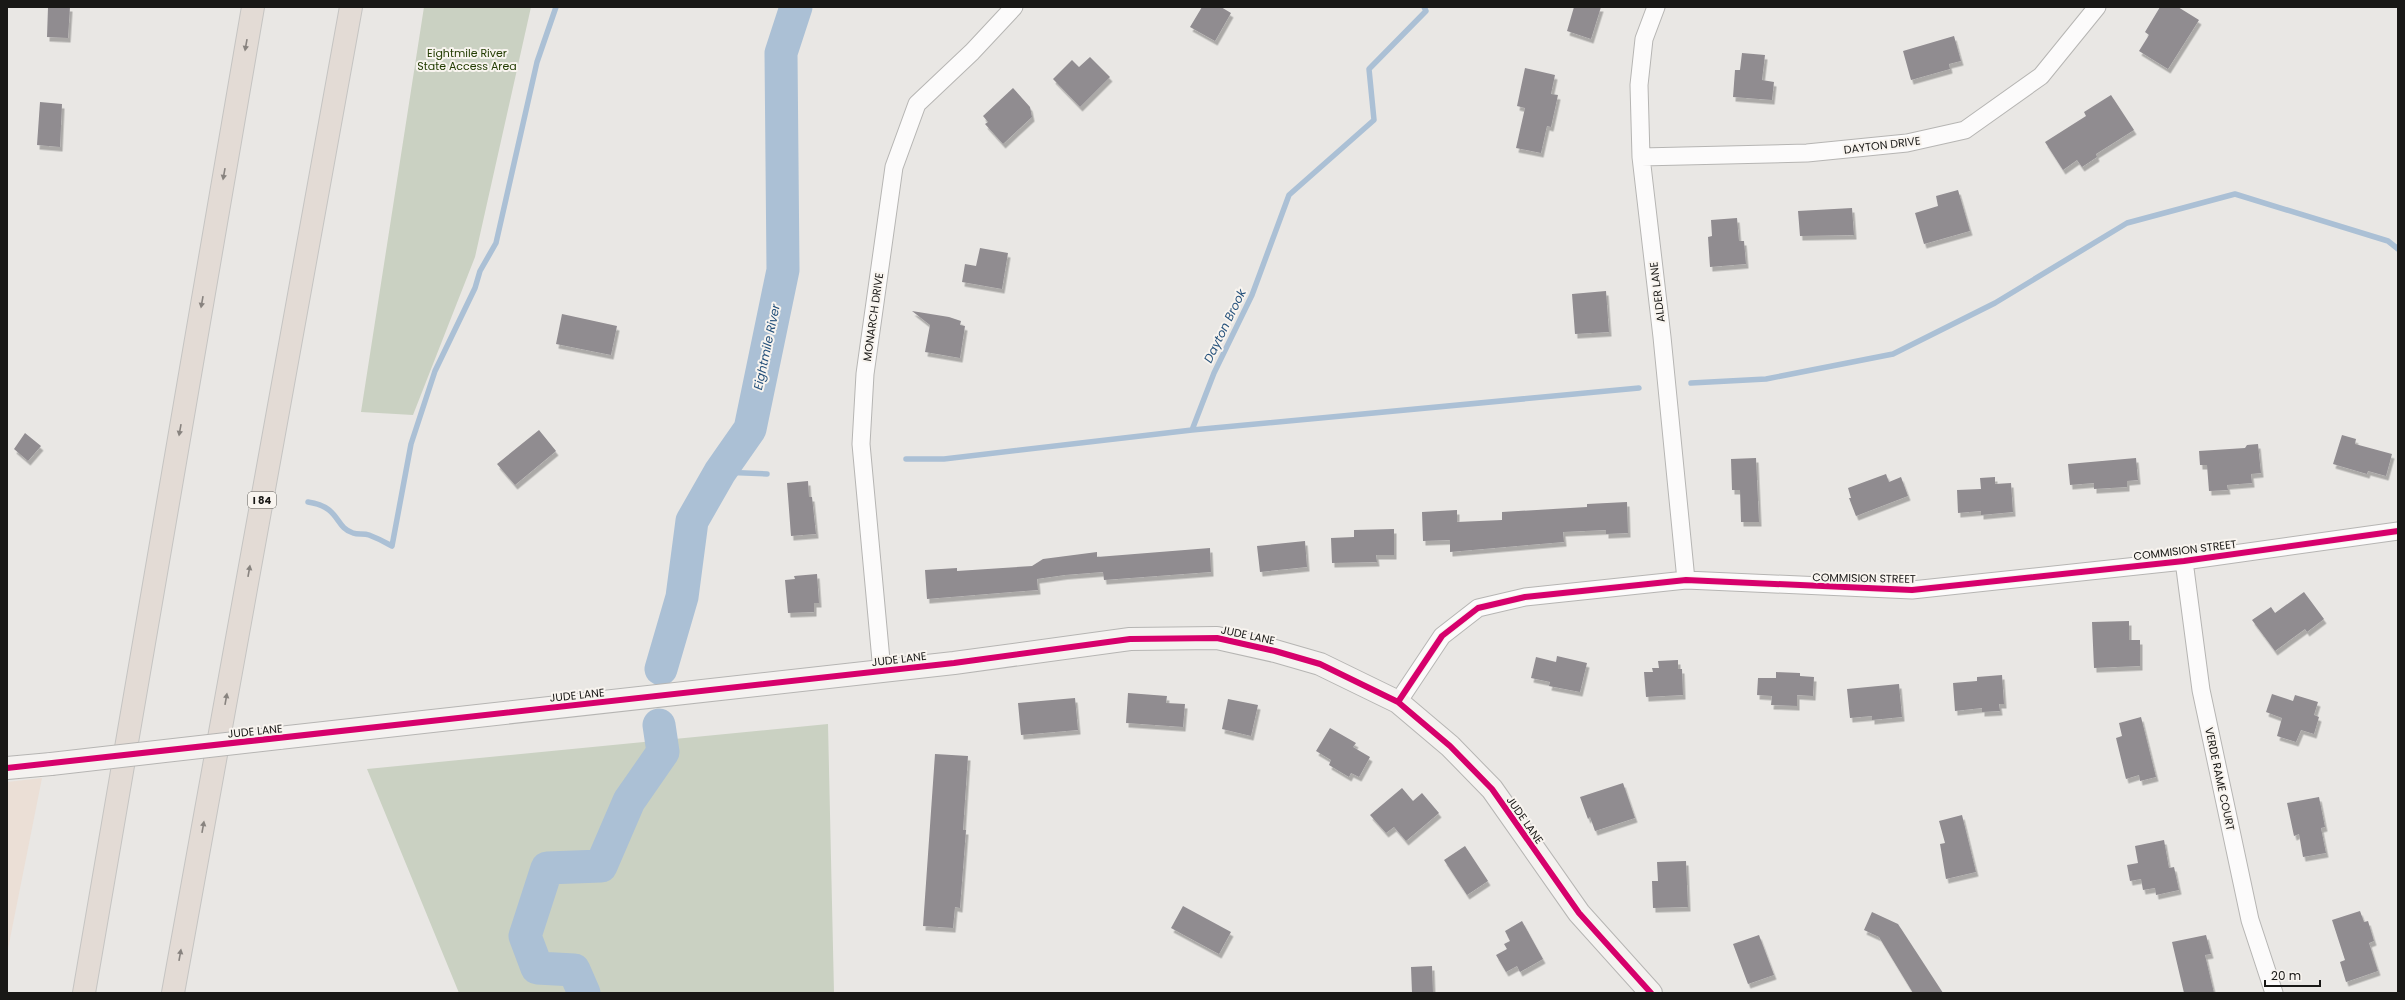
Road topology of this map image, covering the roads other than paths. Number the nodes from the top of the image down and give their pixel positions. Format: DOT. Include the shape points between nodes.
graph roads {
  1 [pos="252,7"];
  2 [pos="352,7"];
  3 [pos="1014,7"];
  4 [pos="1656,7"];
  5 [pos="2097,7"];
  6 [pos="1641,157"];
  7 [pos="2398,531"];
  8 [pos="2184,561"];
  9 [pos="1686,580"];
  10 [pos="882,671"];
  11 [pos="1398,702"];
  12 [pos="7,768"];
  13 [pos="84,993"];
  14 [pos="173,993"];
  15 [pos="1651,993"];
  16 [pos="2274,993"];
  1 -- 13 [label="highway, one-way"];
  14 -- 2 [label="highway, I 84, one-way"];
  3 -- 10 [label="street, MONARCH DRIVE" via="972,52 917,104 894,166 865,374 861,444"];
  4 -- 6 [label="street, ALDER LANE" via="1644,39 1639,85"];
  5 -- 6 [label="street, DAYTON DRIVE" via="2041,76 1965,130 1907,143 1807,153"];
  6 -- 9 [label="street, ALDER LANE"];
  7 -- 8 [label="street, COMMISION STREET"];
  8 -- 9 [label="street, COMMISION STREET" via="1912,590"];
  8 -- 16 [label="street, VERDE RAME COURT" via="2201,690 2250,920"];
  9 -- 11 [label="street, COMMISION STREET" via="1525,597 1478,608 1442,636"];
  10 -- 11 [label="street, JUDE LANE" via="1130,639 1217,638 1320,664"];
  10 -- 12 [label="street, JUDE LANE, bridge"];
  11 -- 15 [label="street, JUDE LANE" via="1450,746 1492,789 1579,913"];
}
